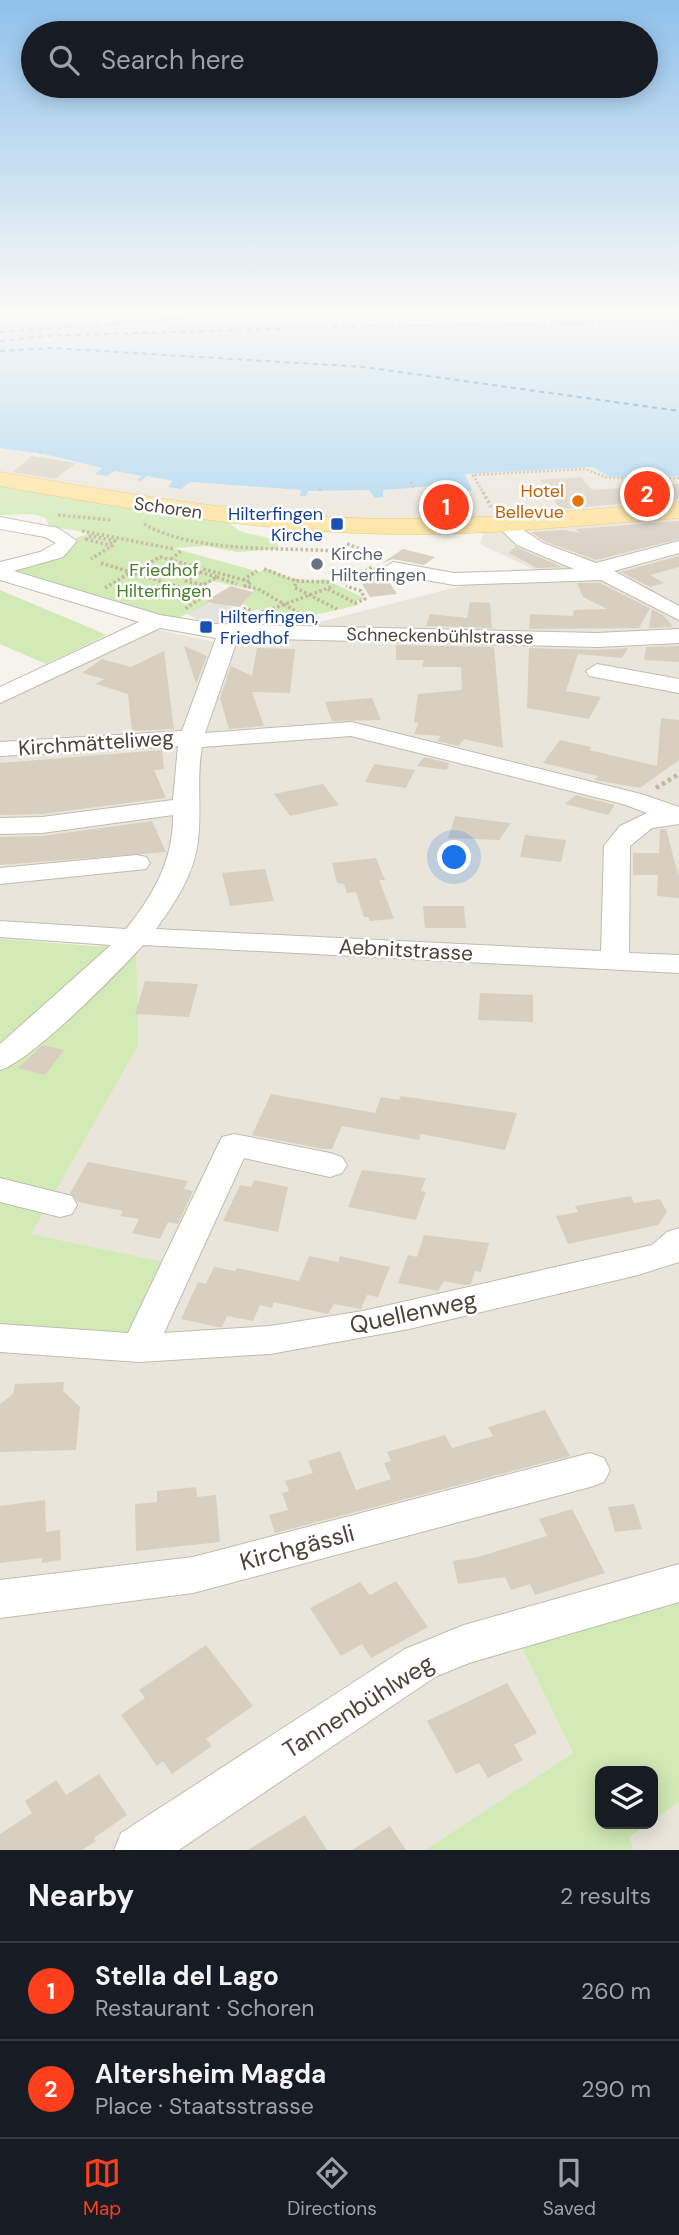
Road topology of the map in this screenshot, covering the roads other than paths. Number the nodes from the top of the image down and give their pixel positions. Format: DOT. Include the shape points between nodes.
graph roads {
  1 [pos="0,479"];
  2 [pos="679,510"];
  3 [pos="0,523"];
  4 [pos="505,524"];
  5 [pos="679,547"];
  6 [pos="0,571"];
  7 [pos="382,571"];
  8 [pos="599,572"];
  9 [pos="679,595"];
  10 [pos="651,599"];
  11 [pos="679,614"];
  12 [pos="167,617"];
  13 [pos="235,621"];
  14 [pos="679,636"];
  15 [pos="597,671"];
  16 [pos="679,686"];
  17 [pos="0,696"];
  18 [pos="192,740"];
  19 [pos="0,749"];
  20 [pos="615,794"];
  21 [pos="187,806"];
  22 [pos="678,816"];
  23 [pos="0,826"];
  24 [pos="634,827"];
  25 [pos="137,863"];
  26 [pos="0,876"];
  27 [pos="0,929"];
  28 [pos="133,937"];
  29 [pos="615,960"];
  30 [pos="679,964"];
  31 [pos="0,1060"];
  32 [pos="330,1165"];
  33 [pos="0,1190"];
  34 [pos="60,1205"];
  35 [pos="679,1241"];
  36 [pos="0,1338"];
  37 [pos="139,1348"];
  38 [pos="590,1470"];
  39 [pos="679,1583"];
  40 [pos="0,1599"];
  41 [pos="138,1850"];
  1 -- 4 [label="main road, Schoren" via="232,516 385,527"];
  2 -- 4 [label="main road, Schoren"];
  3 -- 6 [label="street, Schneckenbühlstrasse" via="41,521 67,544"];
  4 -- 8 [label="street" via="524,541"];
  5 -- 8 [label="street"];
  6 -- 12 [label="street, Schneckenbühlstrasse"];
  7 -- 8 [label="street" via="454,579"];
  8 -- 10 [label="street"];
  9 -- 10 [label="street"];
  10 -- 11 [label="street"];
  12 -- 13 [label="street, Schneckenbühlstrasse"];
  12 -- 17 [label="street"];
  13 -- 14 [label="street, Schneckenbühlstrasse" via="597,640"];
  13 -- 18 [label="street" via="205,686"];
  15 -- 16 [label="street"];
  18 -- 19 [label="street, Kirchmätteliweg"];
  18 -- 20 [label="street, Kirchmätteliweg" via="351,729"];
  18 -- 21 [label="street" via="186,769"];
  20 -- 22 [label="street, Kirchmätteliweg"];
  20 -- 24 [label="street" via="634,813"];
  21 -- 23 [label="street" via="43,825"];
  21 -- 28 [label="street" via="187,834 178,870"];
  22 -- 24 [label="street" via="648,819"];
  24 -- 29 [label="street" via="615,853"];
  25 -- 26 [label="street"];
  27 -- 28 [label="street, Aebnitstrasse"];
  28 -- 29 [label="street, Aebnitstrasse"];
  28 -- 31 [label="street" via="92,983"];
  29 -- 30 [label="street, Aebnitstrasse"];
  32 -- 37 [label="street" via="234,1145"];
  33 -- 34 [label="street"];
  35 -- 37 [label="street, Quellenweg" via="664,1255 638,1262 324,1332"];
  36 -- 37 [label="street, Quellenweg"];
  38 -- 40 [label="street, Kirchgässli" via="192,1575"];
  39 -- 41 [label="street, Tannenbühlweg" via="464,1645 420,1663"];
}
